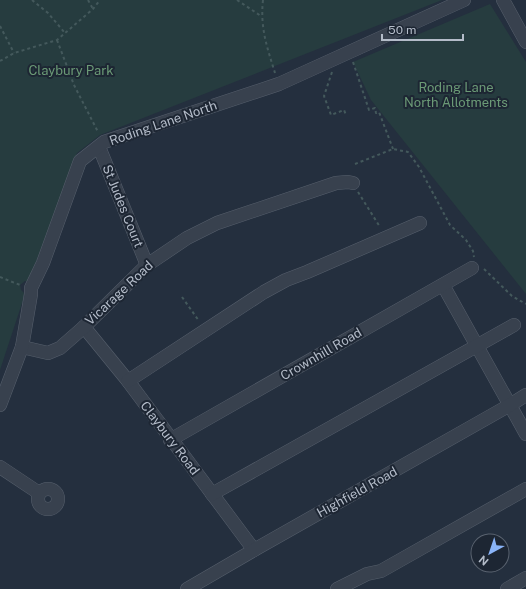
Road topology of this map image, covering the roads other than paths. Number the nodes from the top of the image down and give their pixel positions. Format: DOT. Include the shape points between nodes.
graph roads {
  1 [pos="464,0"];
  2 [pos="503,0"];
  3 [pos="526,42"];
  4 [pos="101,144"];
  5 [pos="353,184"];
  6 [pos="420,223"];
  7 [pos="147,265"];
  8 [pos="476,265"];
  9 [pos="443,285"];
  10 [pos="514,325"];
  11 [pos="84,327"];
  12 [pos="477,345"];
  13 [pos="22,347"];
  14 [pos="128,381"];
  15 [pos="526,395"];
  16 [pos="0,405"];
  17 [pos="510,406"];
  18 [pos="526,434"];
  19 [pos="170,440"];
  20 [pos="0,467"];
  21 [pos="526,489"];
  22 [pos="39,492"];
  23 [pos="212,494"];
  24 [pos="254,550"];
  25 [pos="526,578"];
  26 [pos="187,589"];
  27 [pos="337,589"];
  28 [pos="507,589"];
  1 -- 4 [label="street, Roding Lane North" via="279,84"];
  2 -- 3 [label="street"];
  4 -- 7 [label="street, St Judes Court"];
  4 -- 13 [label="street, Roding Lane North" via="80,161 43,263 31,288"];
  5 -- 7 [label="street, Vicarage Road" via="336,183 217,223 187,238"];
  6 -- 14 [label="street" via="286,280"];
  7 -- 11 [label="street, Vicarage Road"];
  8 -- 9 [label="street, Crownhill Road"];
  9 -- 12 [label="street"];
  9 -- 19 [label="street, Crownhill Road"];
  10 -- 12 [label="street"];
  11 -- 13 [label="street, Vicarage Road" via="60,348 48,353"];
  11 -- 14 [label="street, Claybury Road"];
  12 -- 17 [label="street"];
  12 -- 23 [label="street"];
  13 -- 16 [label="street, Roding Lane North"];
  14 -- 19 [label="street, Claybury Road"];
  15 -- 17 [label="street, Highfield Road"];
  17 -- 18 [label="street"];
  17 -- 24 [label="street, Highfield Road"];
  19 -- 23 [label="street, Claybury Road"];
  20 -- 22 [label="street"];
  21 -- 27 [label="street" via="381,571 367,574"];
  23 -- 24 [label="street, Claybury Road"];
  24 -- 26 [label="street, Highfield Road"];
  25 -- 28 [label="street"];
}
